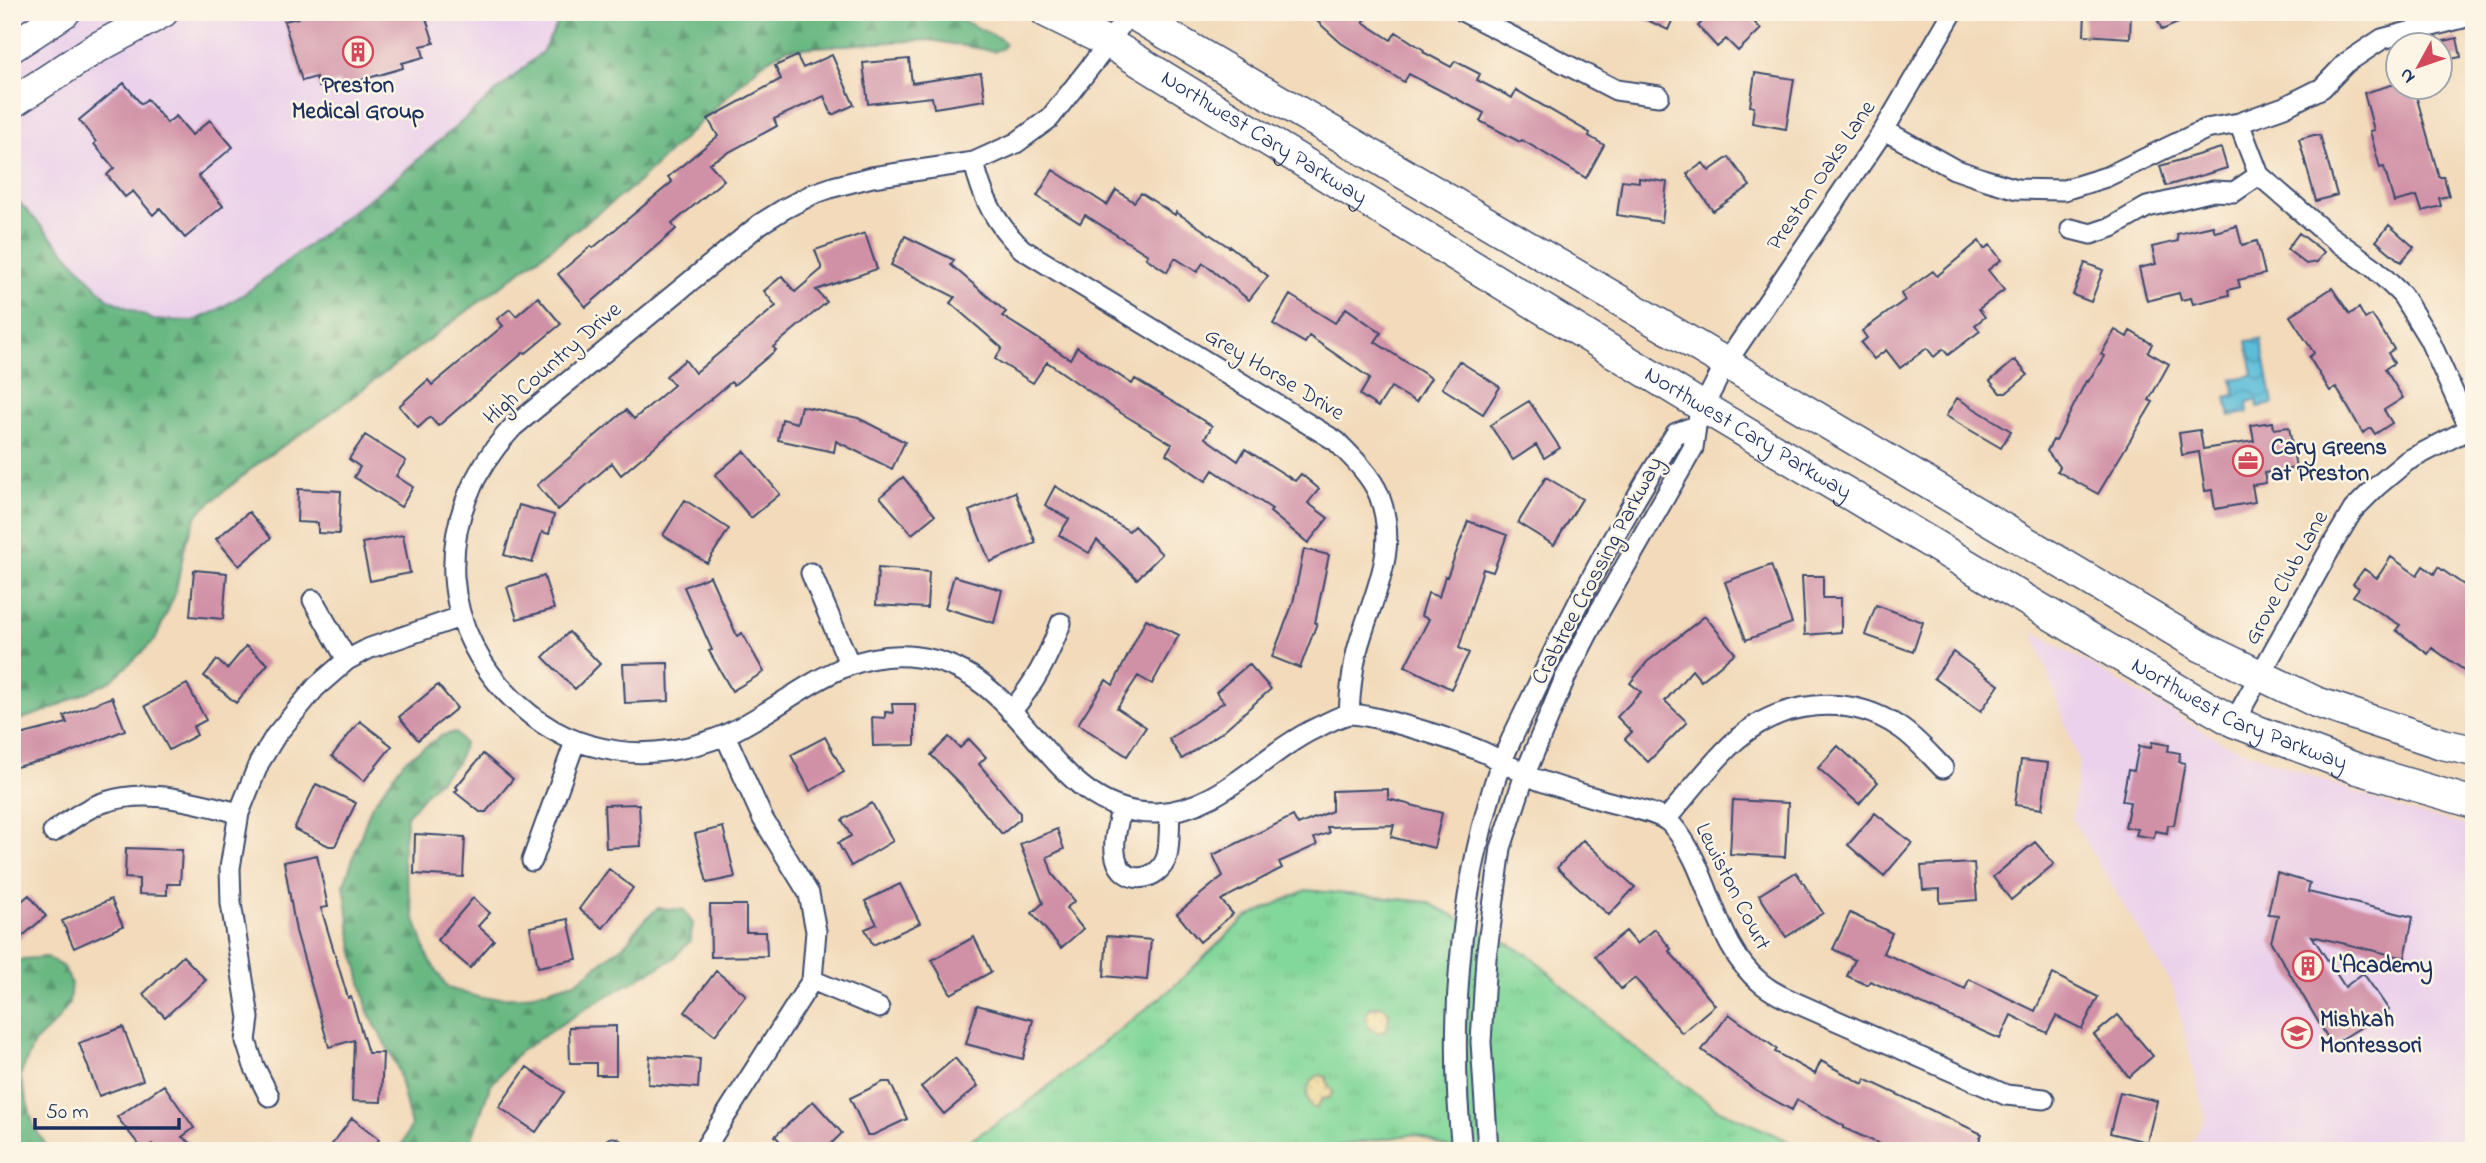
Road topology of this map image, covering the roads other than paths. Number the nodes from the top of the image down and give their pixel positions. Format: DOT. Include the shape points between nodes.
graph roads {
  1 [pos="65,12"];
  2 [pos="163,12"];
  3 [pos="1046,12"];
  4 [pos="1129,12"];
  5 [pos="1464,12"];
  6 [pos="1953,12"];
  7 [pos="2474,15"];
  8 [pos="1109,43"];
  9 [pos="12,47"];
  10 [pos="1659,96"];
  11 [pos="12,103"];
  12 [pos="2239,123"];
  13 [pos="1884,130"];
  14 [pos="974,162"];
  15 [pos="2259,175"];
  16 [pos="2071,229"];
  17 [pos="1726,363"];
  18 [pos="1699,416"];
  19 [pos="2471,434"];
  20 [pos="811,573"];
  21 [pos="313,600"];
  22 [pos="460,617"];
  23 [pos="1061,623"];
  24 [pos="347,660"];
  25 [pos="849,663"];
  26 [pos="2260,677"];
  27 [pos="1011,712"];
  28 [pos="1349,714"];
  29 [pos="2234,722"];
  30 [pos="725,735"];
  31 [pos="575,743"];
  32 [pos="2474,751"];
  33 [pos="1502,762"];
  34 [pos="1943,768"];
  35 [pos="1525,774"];
  36 [pos="2474,803"];
  37 [pos="1121,809"];
  38 [pos="1170,812"];
  39 [pos="239,813"];
  40 [pos="1667,818"];
  41 [pos="53,832"];
  42 [pos="533,861"];
  43 [pos="812,980"];
  44 [pos="879,1008"];
  45 [pos="269,1096"];
  46 [pos="2044,1099"];
  47 [pos="703,1151"];
  48 [pos="1462,1151"];
  49 [pos="1488,1151"];
  1 -- 9 [label="main road"];
  2 -- 11 [label="main road" via="93,50"];
  3 -- 8 [label="main road, Northwest Cary Parkway"];
  4 -- 8 [label="street, High Country Drive"];
  4 -- 17 [label="main road, Northwest Cary Parkway"];
  5 -- 10 [label="street" via="1616,90"];
  6 -- 13 [label="street, Preston Oaks Lane"];
  7 -- 12 [label="street" via="2382,39 2346,63 2322,88"];
  8 -- 14 [label="street, High Country Drive" via="1051,118 1016,143"];
  8 -- 18 [label="main road, Northwest Cary Parkway"];
  12 -- 13 [label="street" via="2206,129 2106,177 2064,190 2017,189 1983,179 1954,169"];
  12 -- 15 [label="street"];
  13 -- 17 [label="street, Preston Oaks Lane"];
  14 -- 22 [label="street, High Country Drive" via="872,177 813,194 783,209 513,426 478,471 459,523 454,578"];
  14 -- 28 [label="street, Grey Horse Drive" via="985,201 1022,249 1336,441 1378,493 1387,524 1384,571 1357,649"];
  15 -- 16 [label="street" via="2234,192 2213,191 2147,207 2091,234"];
  15 -- 19 [label="street" via="2402,295 2429,339"];
  17 -- 18 [label="street, Crabtree Crossing Parkway"];
  17 -- 26 [label="main road, Northwest Cary Parkway" via="2156,621"];
  18 -- 29 [label="main road, Northwest Cary Parkway"];
  18 -- 33 [label="street, Crabtree Crossing Parkway" via="1676,433 1589,579"];
  18 -- 35 [label="street, Crabtree Crossing Parkway" via="1693,448 1580,648"];
  19 -- 26 [label="street, Grove Club Lane" via="2407,461 2353,510"];
  20 -- 25 [label="street"];
  21 -- 24 [label="street"];
  22 -- 24 [label="street"];
  22 -- 31 [label="street, High Country Drive" via="499,686 544,725"];
  23 -- 27 [label="street" via="1047,662"];
  24 -- 39 [label="street" via="316,687 276,735"];
  25 -- 27 [label="street, High Country Drive" via="886,655 919,657 949,666 977,680"];
  25 -- 30 [label="street, High Country Drive"];
  26 -- 29 [label="street, Grove Club Lane"];
  26 -- 32 [label="main road, Northwest Cary Parkway" via="2350,715"];
  27 -- 37 [label="street, High Country Drive" via="1080,785"];
  28 -- 33 [label="street" via="1432,733"];
  28 -- 38 [label="street, High Country Drive" via="1298,737 1214,798"];
  29 -- 36 [label="main road, Northwest Cary Parkway" via="2358,769"];
  30 -- 31 [label="street, High Country Drive" via="686,748 654,752"];
  30 -- 43 [label="street" via="763,819 808,894 816,931"];
  31 -- 42 [label="street"];
  33 -- 35 [label="street"];
  33 -- 48 [label="street, Crabtree Crossing Parkway" via="1474,867 1459,968 1456,1077"];
  34 -- 40 [label="street" via="1902,729 1867,711 1828,705 1803,707 1767,719 1734,742"];
  35 -- 40 [label="street, Lewiston Court"];
  35 -- 49 [label="street, Crabtree Crossing Parkway" via="1501,848 1486,958 1482,1042"];
  37 -- 38 [label="street, High Country Drive"];
  37 -- 38 [label="street" via="1116,860 1125,872 1138,878 1160,870 1167,856"];
  39 -- 41 [label="street" via="163,796 133,796 105,802"];
  39 -- 45 [label="street" via="230,868 231,903 249,1018 246,1041"];
  40 -- 46 [label="street, Lewiston Court" via="1684,841 1738,958 1760,983 2006,1095"];
  43 -- 44 [label="street"];
  43 -- 47 [label="street"];
}
